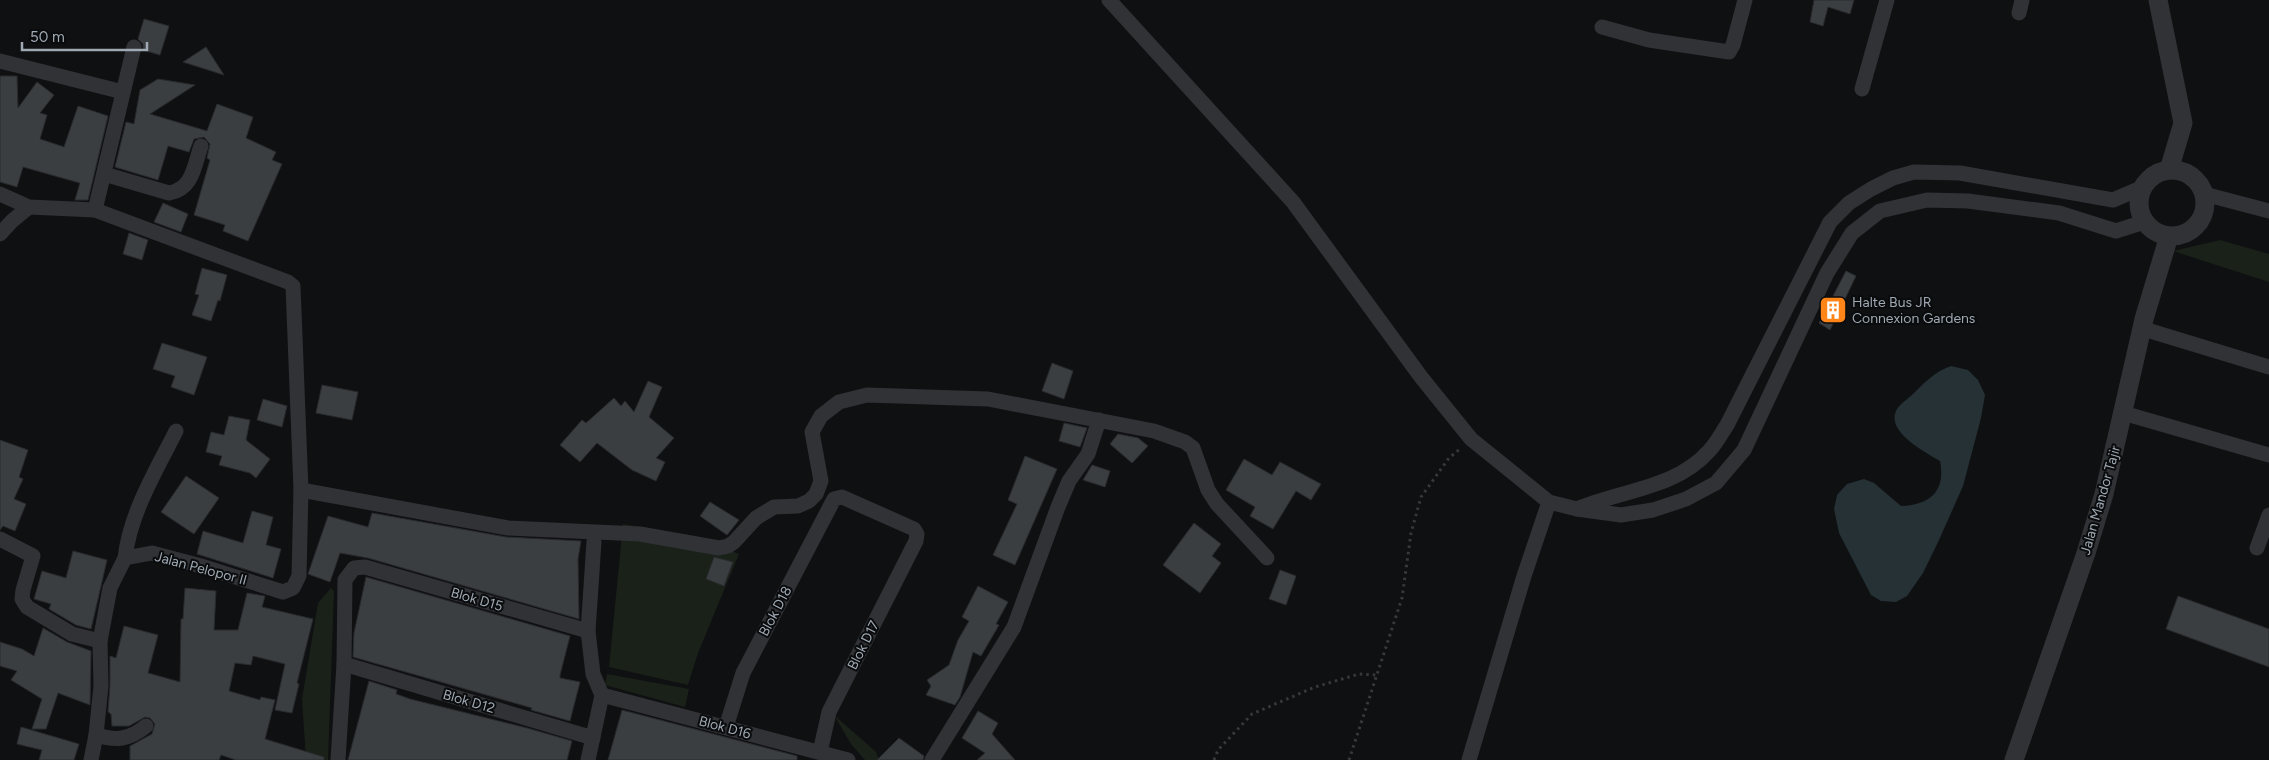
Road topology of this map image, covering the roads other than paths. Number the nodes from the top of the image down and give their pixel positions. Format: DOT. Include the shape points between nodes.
graph roads {
  1 [pos="1109,0"];
  2 [pos="1745,0"];
  3 [pos="1887,0"];
  4 [pos="2158,0"];
  5 [pos="1602,27"];
  6 [pos="134,47"];
  7 [pos="0,61"];
  8 [pos="1862,89"];
  9 [pos="123,92"];
  10 [pos="201,146"];
  11 [pos="2169,170"];
  12 [pos="104,174"];
  13 [pos="2142,188"];
  14 [pos="0,194"];
  15 [pos="2204,194"];
  16 [pos="29,207"];
  17 [pos="95,210"];
  18 [pos="2269,211"];
  19 [pos="2144,222"];
  20 [pos="0,234"];
  21 [pos="2169,236"];
  22 [pos="2147,330"];
  23 [pos="2269,367"];
  24 [pos="2123,414"];
  25 [pos="1099,420"];
  26 [pos="176,431"];
  27 [pos="2269,455"];
  28 [pos="301,490"];
  29 [pos="1549,502"];
  30 [pos="1577,509"];
  31 [pos="2269,515"];
  32 [pos="0,539"];
  33 [pos="916,541"];
  34 [pos="594,542"];
  35 [pos="2257,548"];
  36 [pos="125,558"];
  37 [pos="1267,558"];
  38 [pos="588,630"];
  39 [pos="100,641"];
  40 [pos="344,664"];
  41 [pos="602,695"];
  42 [pos="146,726"];
  43 [pos="726,727"];
  44 [pos="96,735"];
  45 [pos="593,738"];
  46 [pos="820,752"];
  47 [pos="91,760"];
  48 [pos="338,760"];
  49 [pos="588,760"];
  50 [pos="848,760"];
  51 [pos="932,760"];
  52 [pos="1469,760"];
  53 [pos="2014,760"];
  1 -- 29 [label="street" via="1293,202 1421,377 1471,439"];
  2 -- 5 [label="street" via="1729,52 1649,40"];
  3 -- 8 [label="street"];
  4 -- 11 [label="street" via="2183,123"];
  6 -- 9 [label="street"];
  7 -- 9 [label="street"];
  9 -- 12 [label="street"];
  10 -- 12 [label="street" via="189,183 178,192 169,193"];
  11 -- 13 [label="street" via="2158,172"];
  11 -- 15 [label="street" via="2191,175"];
  12 -- 17 [label="street"];
  13 -- 19 [label="street" via="2138,200"];
  13 -- 30 [label="street" via="2113,200 1960,173 1914,172 1871,189 1849,203 1830,222 1727,425 1710,451 1688,470 1668,481 1610,496"];
  14 -- 16 [label="street"];
  15 -- 18 [label="street"];
  15 -- 21 [label="street" via="2206,205 2200,222 2186,233"];
  16 -- 17 [label="street"];
  16 -- 20 [label="street"];
  17 -- 28 [label="street, Jalan Pelopor II" via="294,286"];
  19 -- 21 [label="street" via="2159,234"];
  19 -- 30 [label="street" via="2116,231 2059,213 1968,201 1927,200 1880,211 1852,233 1827,273 1744,450 1716,483 1686,499 1653,510 1620,515"];
  21 -- 24 [label="street, Jalan Mandor Tajir" via="2144,319"];
  22 -- 23 [label="street"];
  24 -- 27 [label="street"];
  24 -- 53 [label="street, Jalan Mandor Tajir" via="2086,553"];
  25 -- 28 [label="street" via="988,399 867,395 839,402 822,416 812,432 821,481 816,494 798,506 774,507 756,518 734,542 719,548 640,534 508,528"];
  25 -- 37 [label="street" via="1154,431 1193,448 1208,490 1217,504"];
  25 -- 51 [label="street" via="1088,454 1069,481 1058,507 1014,627"];
  26 -- 36 [label="street" via="144,494 132,525"];
  28 -- 36 [label="street, Jalan Pelopor II" via="299,576 293,588 283,592 152,553"];
  29 -- 30 [label="street"];
  29 -- 52 [label="street"];
  31 -- 35 [label="street"];
  32 -- 39 [label="street" via="33,556 22,598 27,608 72,634"];
  33 -- 43 [label="street, Blok D18" via="914,529 842,496 834,499 743,673"];
  33 -- 46 [label="street, Blok D17" via="829,712"];
  34 -- 38 [label="street"];
  36 -- 39 [label="street" via="110,588"];
  38 -- 40 [label="street, Blok D15" via="365,567 354,568 345,580"];
  38 -- 41 [label="street" via="593,674"];
  39 -- 44 [label="street" via="101,686"];
  40 -- 45 [label="street, Blok D12"];
  40 -- 48 [label="street"];
  41 -- 43 [label="street, Blok D16"];
  41 -- 45 [label="street"];
  42 -- 44 [label="street" via="123,739"];
  43 -- 46 [label="street, Blok D16"];
  44 -- 47 [label="street"];
  45 -- 49 [label="street"];
  46 -- 50 [label="street, Blok D16"];
}
